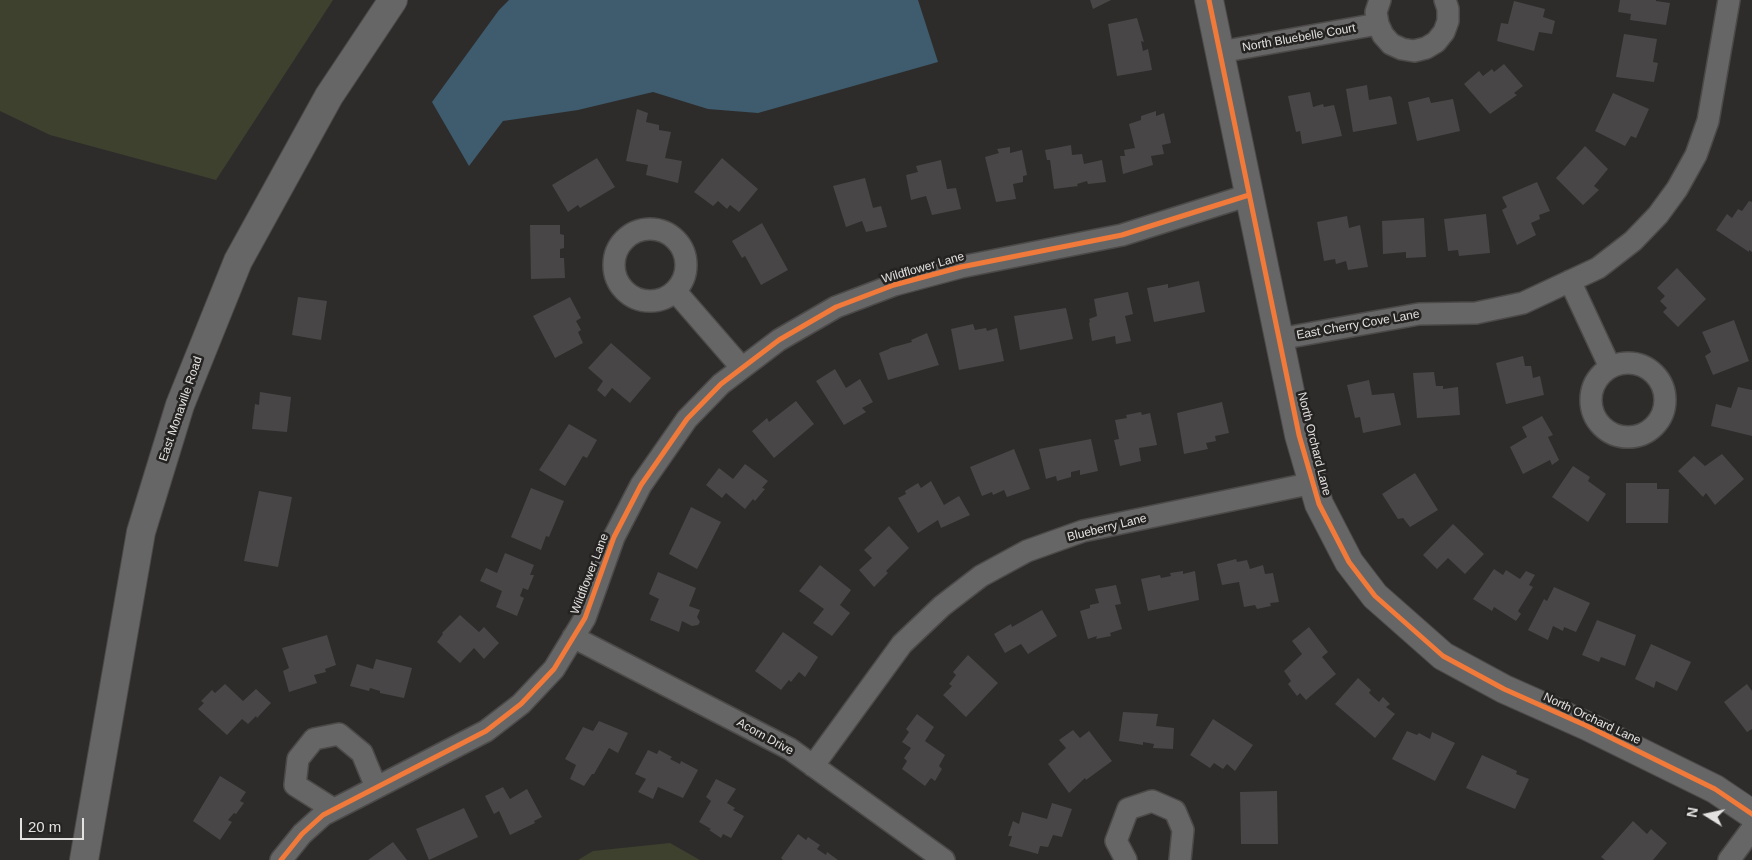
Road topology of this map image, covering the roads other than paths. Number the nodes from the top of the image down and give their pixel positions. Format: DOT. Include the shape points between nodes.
graph roads {
  1 [pos="393,0"];
  2 [pos="1209,0"];
  3 [pos="1380,0"];
  4 [pos="1445,0"];
  5 [pos="1729,0"];
  6 [pos="1378,24"];
  7 [pos="1220,52"];
  8 [pos="1250,195"];
  9 [pos="1570,281"];
  10 [pos="676,292"];
  11 [pos="1279,338"];
  12 [pos="1610,367"];
  13 [pos="742,368"];
  14 [pos="1313,483"];
  15 [pos="573,637"];
  16 [pos="813,766"];
  17 [pos="376,787"];
  18 [pos="333,809"];
  19 [pos="1752,814"];
  20 [pos="1752,829"];
  21 [pos="84,860"];
  22 [pos="281,860"];
  23 [pos="944,860"];
  24 [pos="1126,860"];
  25 [pos="1180,860"];
  26 [pos="1729,860"];
  1 -- 21 [label="street, East Monaville Road" via="329,96 238,261 180,405 141,532"];
  2 -- 7 [label="street, North Orchard Lane"];
  3 -- 6 [label="street" via="1376,12"];
  4 -- 6 [label="street" via="1448,21 1444,32 1426,48 1414,51 1391,44"];
  5 -- 9 [label="street, East Cherry Cove Lane" via="1708,121 1696,155 1677,189 1633,241 1598,268"];
  6 -- 7 [label="street, North Bluebelle Court"];
  7 -- 8 [label="street, North Orchard Lane"];
  8 -- 11 [label="street, North Orchard Lane"];
  8 -- 13 [label="street, Wildflower Lane" via="1122,235 961,267 894,285 836,307 779,340"];
  9 -- 11 [label="street, East Cherry Cove Lane" via="1523,303 1476,313 1419,314"];
  9 -- 12 [label="street"];
  10 -- 13 [label="street"];
  11 -- 14 [label="street, North Orchard Lane" via="1299,435"];
  13 -- 15 [label="street, Wildflower Lane" via="721,384 687,419 641,485 614,538 585,618"];
  14 -- 16 [label="street, Blueberry Lane" via="1083,531 1027,551 981,576 942,606 902,644"];
  14 -- 19 [label="street, North Orchard Lane" via="1319,504 1349,562 1375,596 1443,656 1504,689 1715,789"];
  15 -- 16 [label="street, Acorn Drive" via="790,749"];
  15 -- 17 [label="street, Wildflower Lane" via="554,669 521,704 486,731"];
  16 -- 23 [label="street, Acorn Drive"];
  17 -- 18 [label="street, Wildflower Lane"];
  17 -- 18 [label="street" via="362,753 339,734 314,739 298,759 295,785"];
  18 -- 22 [label="street, Wildflower Lane" via="302,834"];
  20 -- 26 [label="street"];
  24 -- 25 [label="street" via="1116,841 1128,809 1152,801 1175,811 1183,830"];
}
